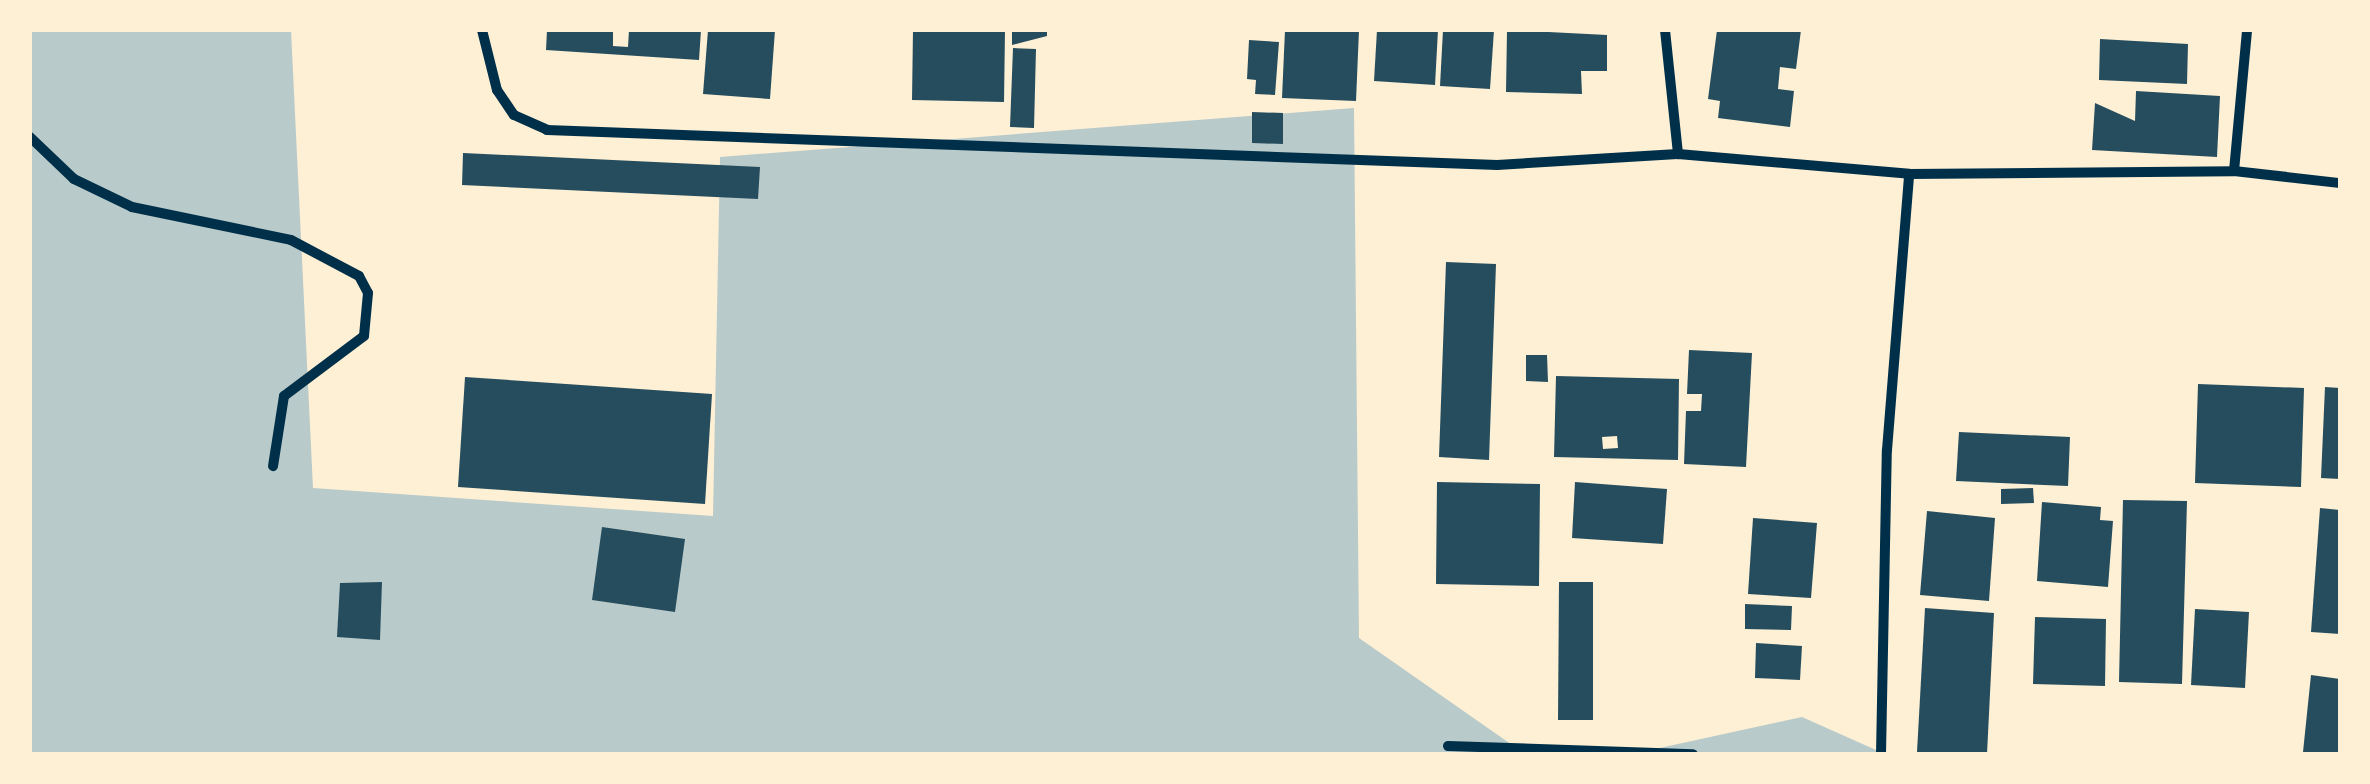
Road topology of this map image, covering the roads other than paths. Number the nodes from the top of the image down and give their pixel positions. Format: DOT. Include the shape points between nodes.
graph roads {
  1 [pos="482,30"];
  2 [pos="1666,30"];
  3 [pos="2247,30"];
  4 [pos="30,137"];
  5 [pos="1678,154"];
  6 [pos="2234,172"];
  7 [pos="1909,174"];
  8 [pos="2340,183"];
  9 [pos="274,466"];
  10 [pos="1448,746"];
  11 [pos="1693,754"];
  12 [pos="1881,754"];
  1 -- 5 [label="street" via="496,90 514,114 547,130 1497,165"];
  2 -- 5 [label="street"];
  3 -- 6 [label="street"];
  4 -- 9 [label="street" via="74,179 132,207 291,240 359,276 368,293 364,336 290,388"];
  5 -- 7 [label="street"];
  6 -- 7 [label="street"];
  6 -- 8 [label="street"];
  7 -- 12 [label="street" via="1887,450"];
  10 -- 11 [label="street"];
}
